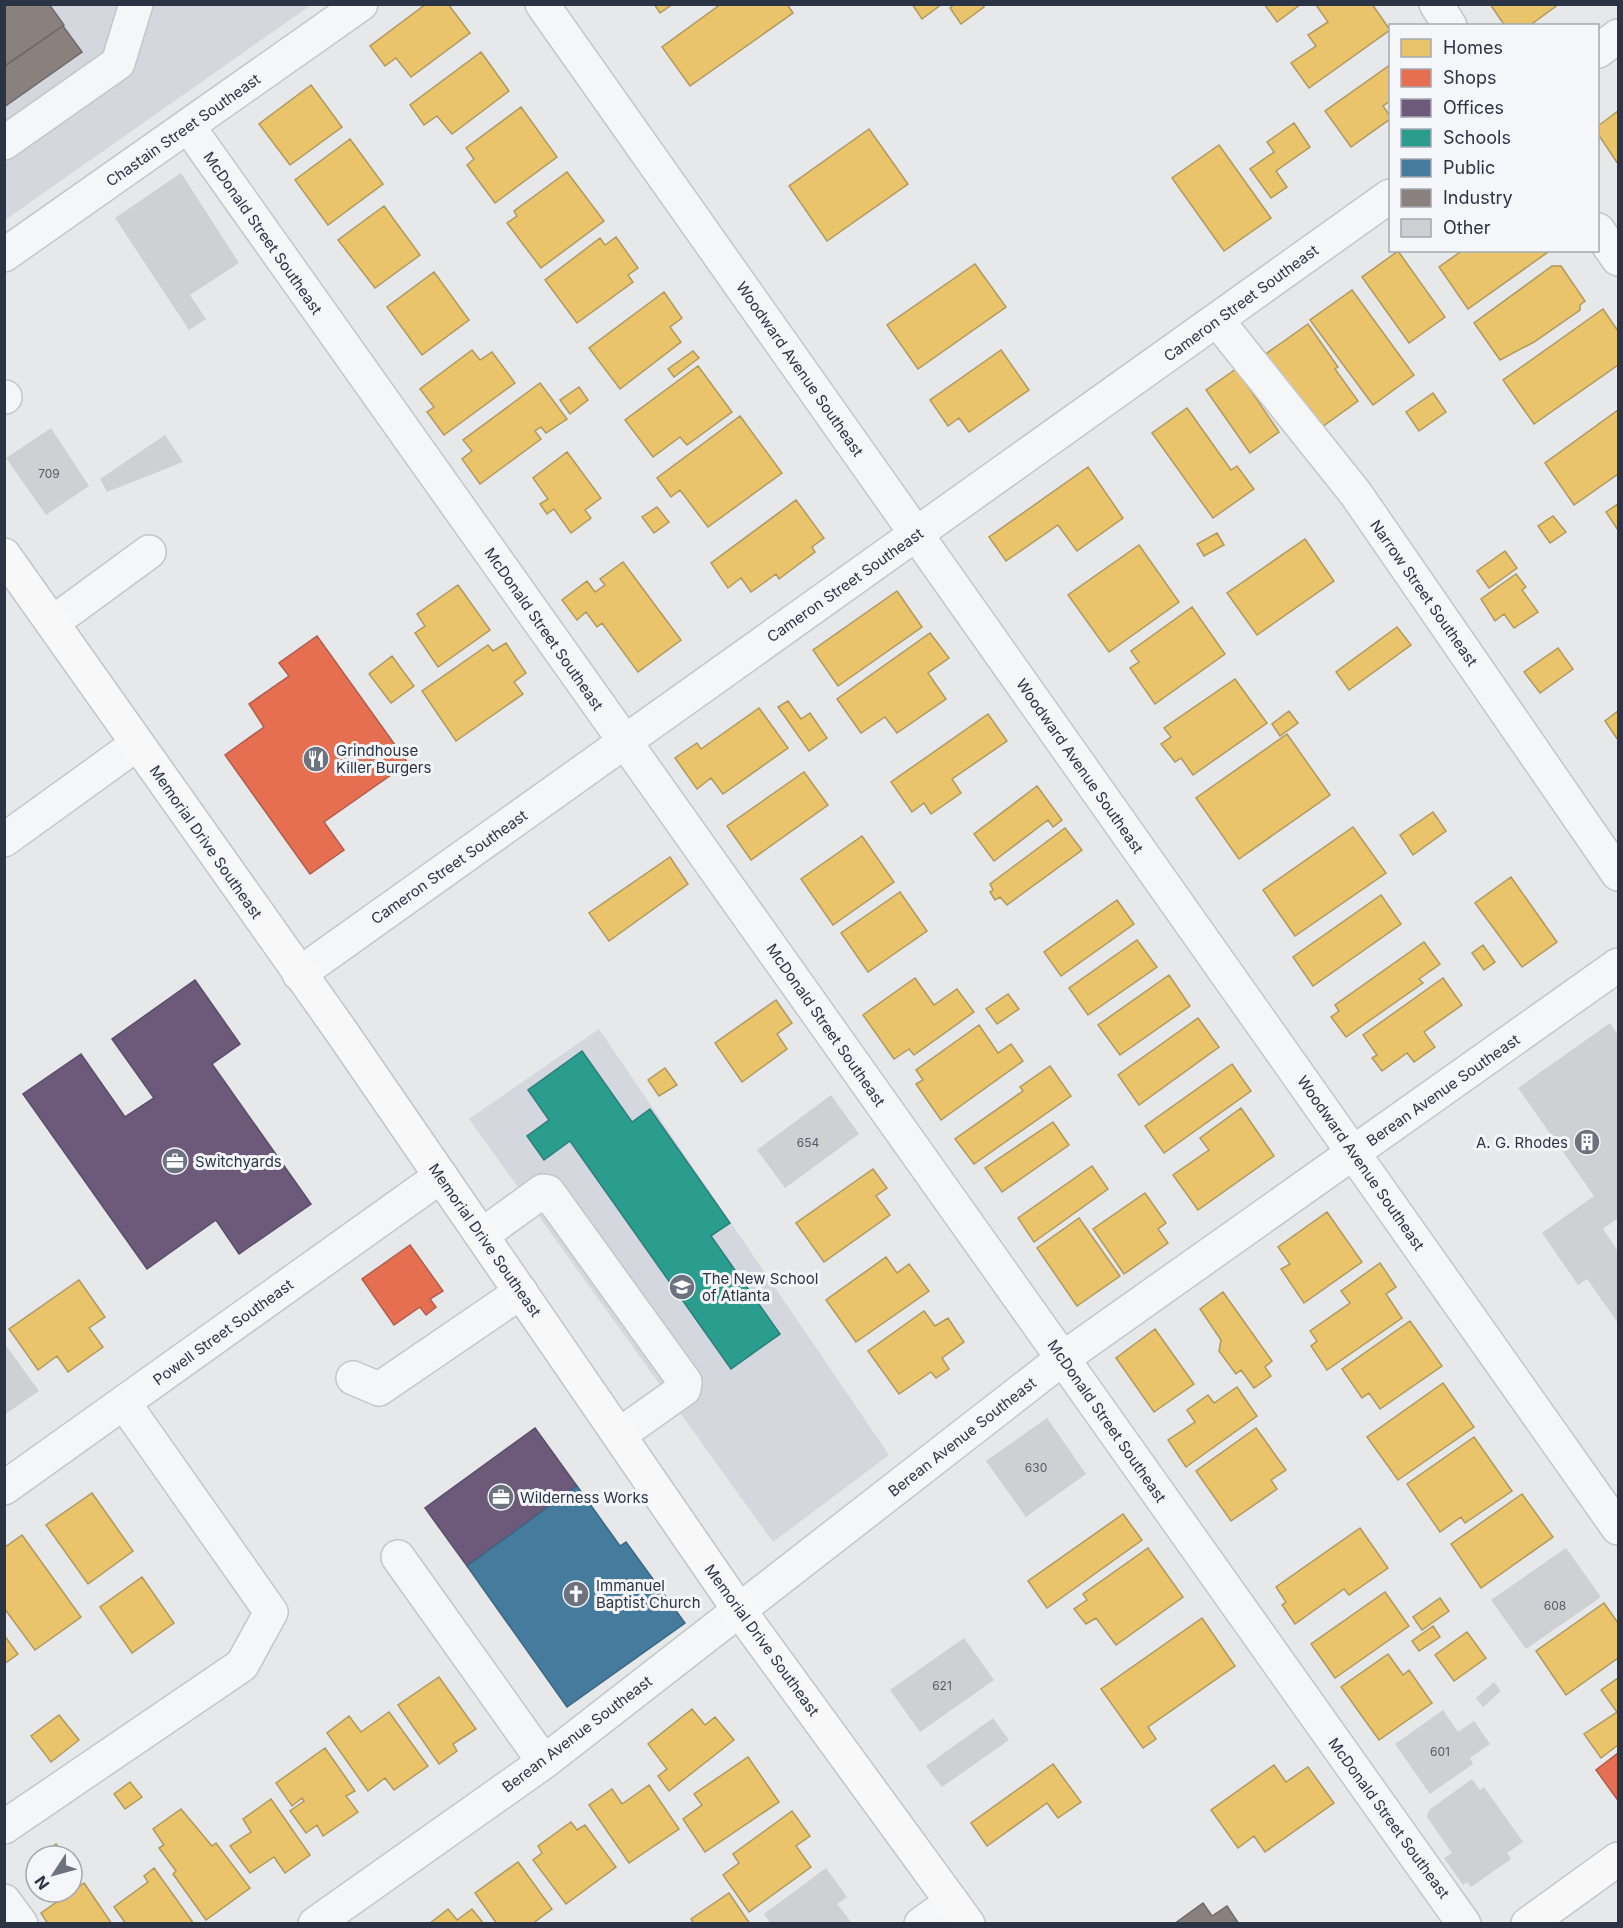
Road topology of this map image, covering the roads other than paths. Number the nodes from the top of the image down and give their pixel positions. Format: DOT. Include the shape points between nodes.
graph roads {
  1 [pos="136,4"];
  2 [pos="361,4"];
  3 [pos="542,4"];
  4 [pos="1436,4"];
  5 [pos="1449,24"];
  6 [pos="1618,36"];
  7 [pos="1599,50"];
  8 [pos="188,126"];
  9 [pos="4,143"];
  10 [pos="1389,197"];
  11 [pos="1599,231"];
  12 [pos="4,255"];
  13 [pos="1618,259"];
  14 [pos="1217,320"];
  15 [pos="917,534"];
  16 [pos="149,552"];
  17 [pos="4,555"];
  18 [pos="52,623"];
  19 [pos="625,742"];
  20 [pos="137,744"];
  21 [pos="4,840"];
  22 [pos="1618,874"];
  23 [pos="1618,965"];
  24 [pos="299,974"];
  25 [pos="1353,1153"];
  26 [pos="441,1176"];
  27 [pos="482,1235"];
  28 [pos="521,1292"];
  29 [pos="1062,1359"];
  30 [pos="353,1378"];
  31 [pos="124,1402"];
  32 [pos="619,1435"];
  33 [pos="4,1488"];
  34 [pos="1618,1528"];
  35 [pos="398,1557"];
  36 [pos="739,1610"];
  37 [pos="544,1762"];
  38 [pos="4,1827"];
  39 [pos="1618,1858"];
  40 [pos="4,1901"];
  41 [pos="960,1913"];
  42 [pos="1542,1920"];
  43 [pos="21,1923"];
  44 [pos="315,1923"];
  45 [pos="921,1923"];
  46 [pos="1464,1923"];
  1 -- 9 [label="street" via="118,63"];
  2 -- 8 [label="street, Chastain Street Southeast"];
  3 -- 15 [label="street, Woodward Avenue Southeast"];
  4 -- 5 [label="street"];
  6 -- 7 [label="street"];
  8 -- 12 [label="street, Chastain Street Southeast"];
  8 -- 19 [label="street, McDonald Street Southeast"];
  10 -- 14 [label="street, Cameron Street Southeast"];
  11 -- 13 [label="street"];
  14 -- 15 [label="street, Cameron Street Southeast"];
  14 -- 22 [label="street, Narrow Street Southeast" via="1356,494"];
  15 -- 19 [label="street, Cameron Street Southeast"];
  15 -- 25 [label="street, Woodward Avenue Southeast"];
  16 -- 18 [label="street"];
  17 -- 18 [label="main road, Memorial Drive Southeast"];
  18 -- 20 [label="main road, Memorial Drive Southeast"];
  19 -- 24 [label="street, Cameron Street Southeast"];
  19 -- 29 [label="street, McDonald Street Southeast"];
  20 -- 21 [label="street"];
  20 -- 24 [label="main road, Memorial Drive Southeast"];
  23 -- 25 [label="street, Berean Avenue Southeast"];
  24 -- 26 [label="main road, Memorial Drive Southeast"];
  25 -- 29 [label="street, Berean Avenue Southeast"];
  25 -- 34 [label="street, Woodward Avenue Southeast"];
  26 -- 27 [label="main road, Memorial Drive Southeast"];
  26 -- 31 [label="street, Powell Street Southeast"];
  27 -- 28 [label="main road, Memorial Drive Southeast"];
  27 -- 32 [label="street" via="543,1191 548,1192 685,1382 684,1389"];
  28 -- 30 [label="street" via="379,1389"];
  28 -- 32 [label="main road, Memorial Drive Southeast"];
  29 -- 36 [label="street, Berean Avenue Southeast"];
  29 -- 46 [label="street, McDonald Street Southeast"];
  31 -- 33 [label="street, Powell Street Southeast"];
  31 -- 38 [label="street" via="271,1612 242,1665"];
  32 -- 36 [label="main road, Memorial Drive Southeast"];
  35 -- 37 [label="street"];
  36 -- 37 [label="street, Berean Avenue Southeast"];
  36 -- 41 [label="main road, Memorial Drive Southeast"];
  37 -- 44 [label="street, Berean Avenue Southeast"];
  39 -- 42 [label="main road"];
  40 -- 43 [label="street"];
  41 -- 45 [label="street"];
}
